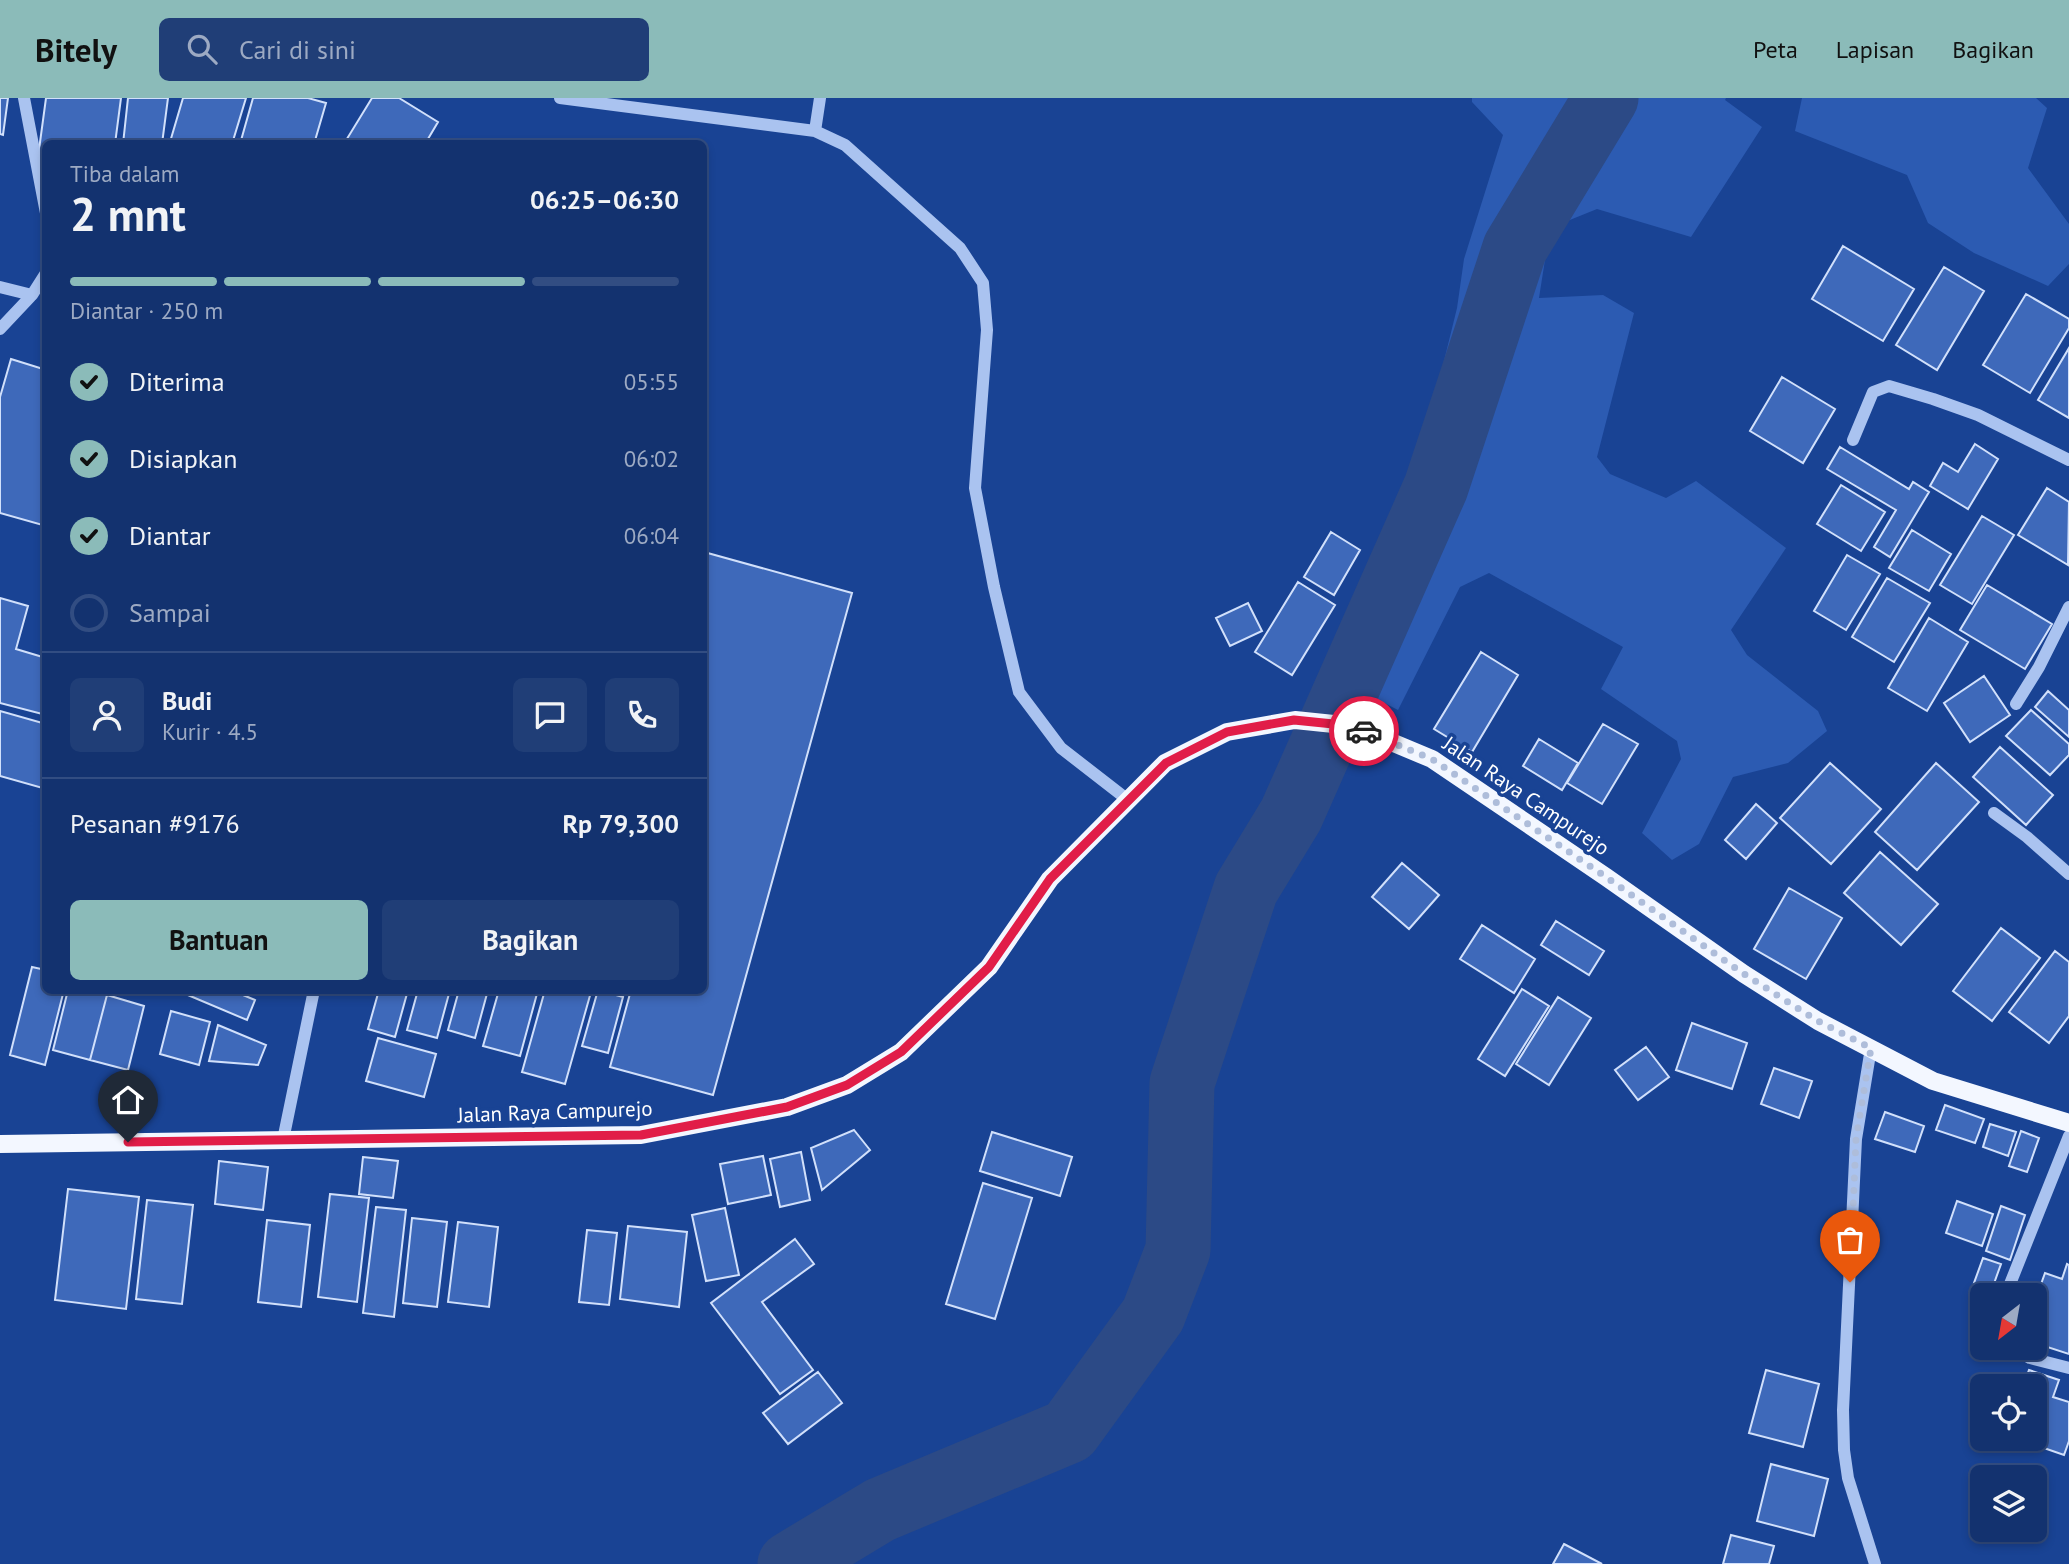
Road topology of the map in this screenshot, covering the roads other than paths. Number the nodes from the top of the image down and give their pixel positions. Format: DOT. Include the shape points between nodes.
graph roads {
  1 [pos="24,98"];
  2 [pos="560,98"];
  3 [pos="820,98"];
  4 [pos="815,131"];
  5 [pos="42,192"];
  6 [pos="42,279"];
  7 [pos="0,287"];
  8 [pos="32,295"];
  9 [pos="0,329"];
  10 [pos="1853,440"];
  11 [pos="2069,460"];
  12 [pos="2069,607"];
  13 [pos="2015,704"];
  14 [pos="1128,800"];
  15 [pos="1994,813"];
  16 [pos="2069,874"];
  17 [pos="313,994"];
  18 [pos="1871,1048"];
  19 [pos="2069,1123"];
  20 [pos="2069,1136"];
  21 [pos="283,1140"];
  22 [pos="0,1144"];
  23 [pos="2010,1283"];
  24 [pos="2038,1360"];
  25 [pos="2069,1368"];
  26 [pos="1875,1564"];
  1 -- 5 [label="street"];
  2 -- 4 [label="street"];
  3 -- 4 [label="street"];
  4 -- 14 [label="street" via="845,145 960,248 983,283 987,330 975,488 1019,692 1061,748"];
  6 -- 8 [label="street"];
  7 -- 8 [label="street"];
  8 -- 9 [label="street"];
  10 -- 11 [label="street" via="1873,392 1889,386 1978,415"];
  12 -- 13 [label="street"];
  14 -- 18 [label="main road, Jalan Raya Campurejo" via="1166,763 1227,732 1294,720 1353,726 1432,759 1744,974"];
  14 -- 21 [label="main road, Jalan Raya Campurejo" via="1050,879 989,967 901,1052 847,1085 787,1107 641,1135"];
  15 -- 16 [label="street"];
  17 -- 21 [label="street"];
  18 -- 19 [label="main road, Jalan Raya Campurejo" via="1933,1080"];
  18 -- 26 [label="street" via="1856,1139 1843,1410 1848,1478"];
  20 -- 23 [label="street"];
  21 -- 22 [label="main road, Jalan Raya Campurejo"];
  24 -- 25 [label="street"];
}
